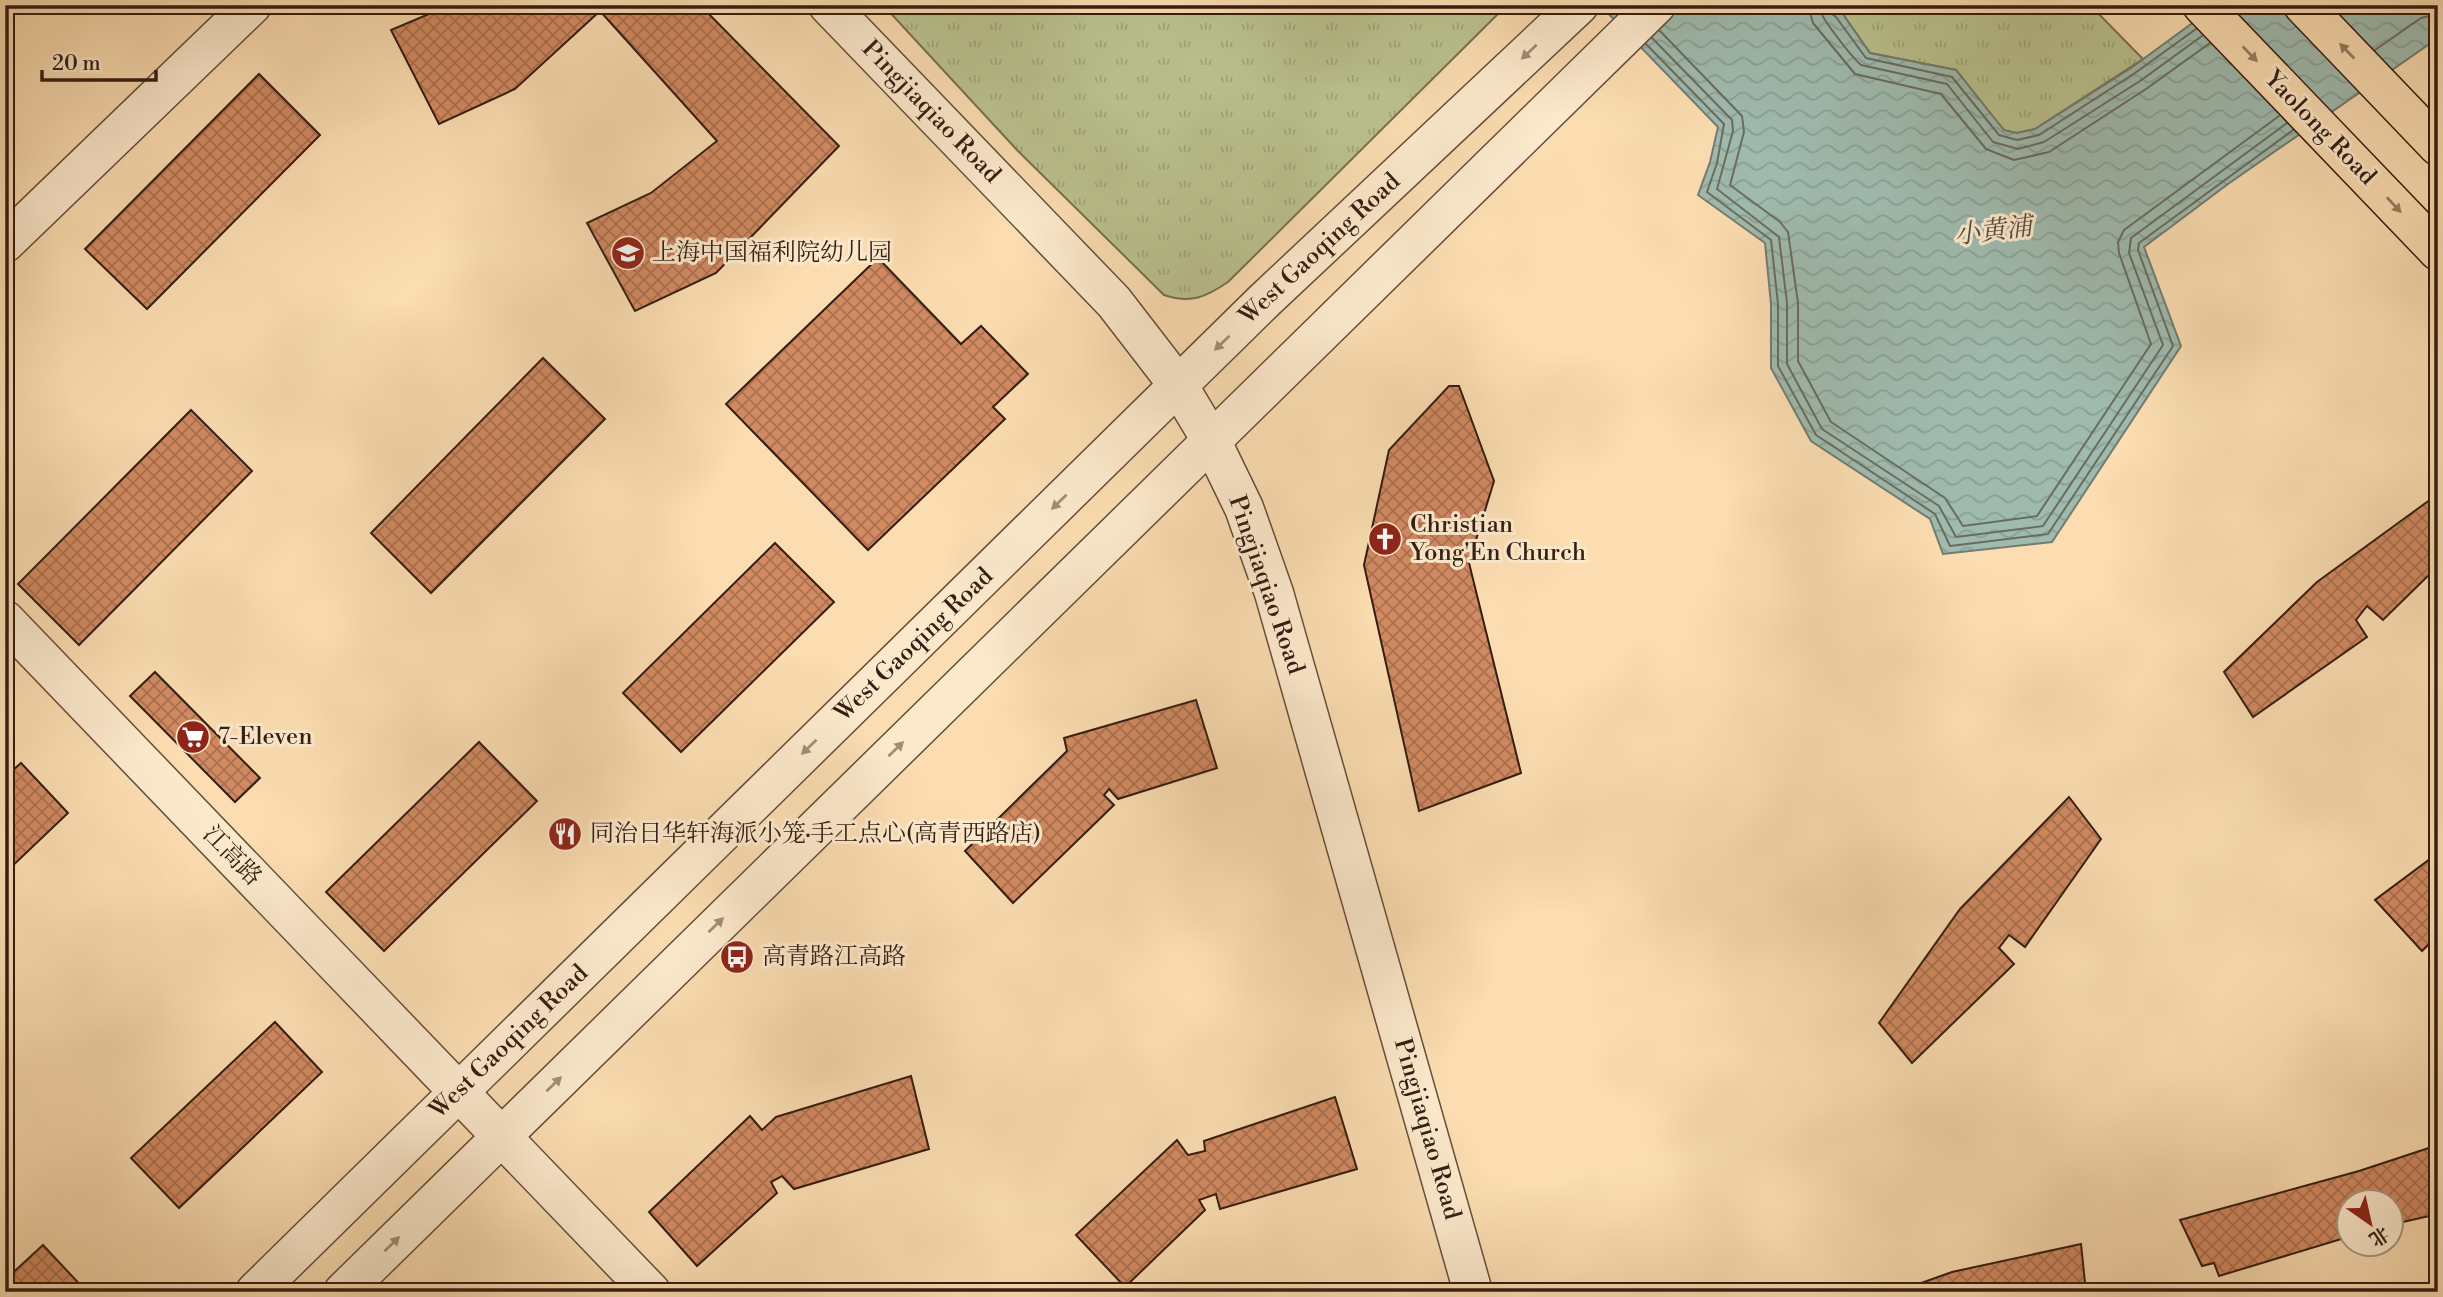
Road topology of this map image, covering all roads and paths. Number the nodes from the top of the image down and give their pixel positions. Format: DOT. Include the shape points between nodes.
graph roads {
  1 [pos="252,5"];
  2 [pos="828,5"];
  3 [pos="1579,5"];
  4 [pos="1657,5"];
  5 [pos="2202,5"];
  6 [pos="2303,5"];
  7 [pos="2438,146"];
  8 [pos="5,243"];
  9 [pos="2438,251"];
  10 [pos="1178,385"];
  11 [pos="1211,440"];
  12 [pos="5,620"];
  13 [pos="459,1091"];
  14 [pos="502,1136"];
  15 [pos="255,1292"];
  16 [pos="343,1292"];
  17 [pos="651,1292"];
  18 [pos="1473,1292"];
  1 -- 8 [label="street"];
  2 -- 10 [label="street, Pingjiaqiao Road" via="1114,302"];
  3 -- 10 [label="street, West Gaoqing Road, one-way"];
  4 -- 11 [label="street"];
  5 -- 9 [label="main road, Yaolong Road, one-way"];
  7 -- 6 [label="main road, one-way"];
  10 -- 11 [label="street, Pingjiaqiao Road"];
  10 -- 13 [label="street, West Gaoqing Road, one-way"];
  14 -- 11 [label="street, one-way"];
  11 -- 18 [label="street, Pingjiaqiao Road" via="1244,508 1274,593"];
  12 -- 13 [label="street, 江高路"];
  13 -- 14 [label="street, 江高路"];
  13 -- 15 [label="street, West Gaoqing Road"];
  16 -- 14 [label="street, one-way"];
  14 -- 17 [label="street, 江高路"];
}
